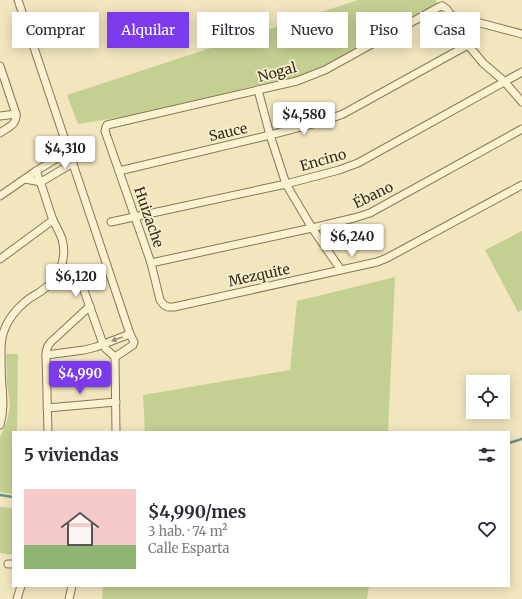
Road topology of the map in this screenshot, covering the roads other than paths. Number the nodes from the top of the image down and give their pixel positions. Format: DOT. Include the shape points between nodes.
graph roads {
  1 [pos="18,0"];
  2 [pos="442,3"];
  3 [pos="448,12"];
  4 [pos="480,23"];
  5 [pos="522,34"];
  6 [pos="463,48"];
  7 [pos="470,48"];
  8 [pos="0,67"];
  9 [pos="522,72"];
  10 [pos="504,81"];
  11 [pos="258,90"];
  12 [pos="522,102"];
  13 [pos="0,116"];
  14 [pos="16,116"];
  15 [pos="106,127"];
  16 [pos="522,129"];
  17 [pos="0,133"];
  18 [pos="270,135"];
  19 [pos="69,151"];
  20 [pos="73,163"];
  21 [pos="36,171"];
  22 [pos="119,171"];
  23 [pos="25,179"];
  24 [pos="41,182"];
  25 [pos="286,184"];
  26 [pos="522,185"];
  27 [pos="0,196"];
  28 [pos="135,217"];
  29 [pos="53,220"];
  30 [pos="112,222"];
  31 [pos="312,228"];
  32 [pos="0,259"];
  33 [pos="151,263"];
  34 [pos="341,270"];
  35 [pos="81,282"];
  36 [pos="90,306"];
  37 [pos="174,307"];
  38 [pos="132,337"];
  39 [pos="103,344"];
  40 [pos="46,355"];
  41 [pos="115,358"];
  42 [pos="116,402"];
  43 [pos="47,408"];
  44 [pos="0,425"];
  45 [pos="48,431"];
  46 [pos="116,431"];
  47 [pos="21,587"];
  48 [pos="72,587"];
  49 [pos="72,587"];
  50 [pos="17,599"];
  51 [pos="69,599"];
  52 [pos="73,599"];
  1 -- 19 [label="street"];
  2 -- 3 [label="street"];
  2 -- 11 [label="street, Nogal" via="429,13 325,70 297,81"];
  4 -- 5 [label="street"];
  6 -- 18 [label="street, Sauce" via="343,114"];
  7 -- 10 [label="street"];
  8 -- 14 [label="street"];
  9 -- 10 [label="street, Encino"];
  10 -- 12 [label="street"];
  10 -- 25 [label="street, Encino" via="358,163"];
  11 -- 15 [label="street, Nogal" via="110,123"];
  11 -- 18 [label="street"];
  13 -- 14 [label="street"];
  14 -- 17 [label="street" via="13,124"];
  15 -- 22 [label="street, Huizache" via="105,131"];
  16 -- 31 [label="street, Ébano" via="370,213"];
  18 -- 22 [label="street, Sauce"];
  18 -- 25 [label="street"];
  19 -- 20 [label="street"];
  19 -- 21 [label="street"];
  20 -- 24 [label="street"];
  20 -- 38 [label="street"];
  21 -- 23 [label="street"];
  21 -- 24 [label="street"];
  22 -- 28 [label="street, Huizache"];
  23 -- 24 [label="street"];
  23 -- 27 [label="street"];
  24 -- 29 [label="street"];
  25 -- 28 [label="street, Encino"];
  25 -- 31 [label="street"];
  26 -- 34 [label="street, Mezquite" via="387,258"];
  28 -- 30 [label="street, Encino"];
  28 -- 33 [label="street, Huizache"];
  29 -- 32 [label="street"];
  29 -- 44 [label="street" via="62,239 61,268 52,282 16,311 3,332 3,412"];
  31 -- 33 [label="street, Ébano"];
  31 -- 34 [label="street"];
  33 -- 37 [label="street, Huizache" via="160,300 164,305"];
  34 -- 37 [label="street, Mezquite"];
  35 -- 36 [label="street"];
  36 -- 39 [label="street"];
  36 -- 40 [label="street" via="48,344"];
  38 -- 39 [label="street, one-way"];
  38 -- 41 [label="street" via="133,346"];
  39 -- 40 [label="street" via="84,350"];
  39 -- 41 [label="street"];
  40 -- 43 [label="street"];
  41 -- 42 [label="street"];
  42 -- 43 [label="street"];
  42 -- 46 [label="street"];
  43 -- 45 [label="street"];
  47 -- 50 [label="street"];
  48 -- 51 [label="street"];
  49 -- 52 [label="street"];
}
